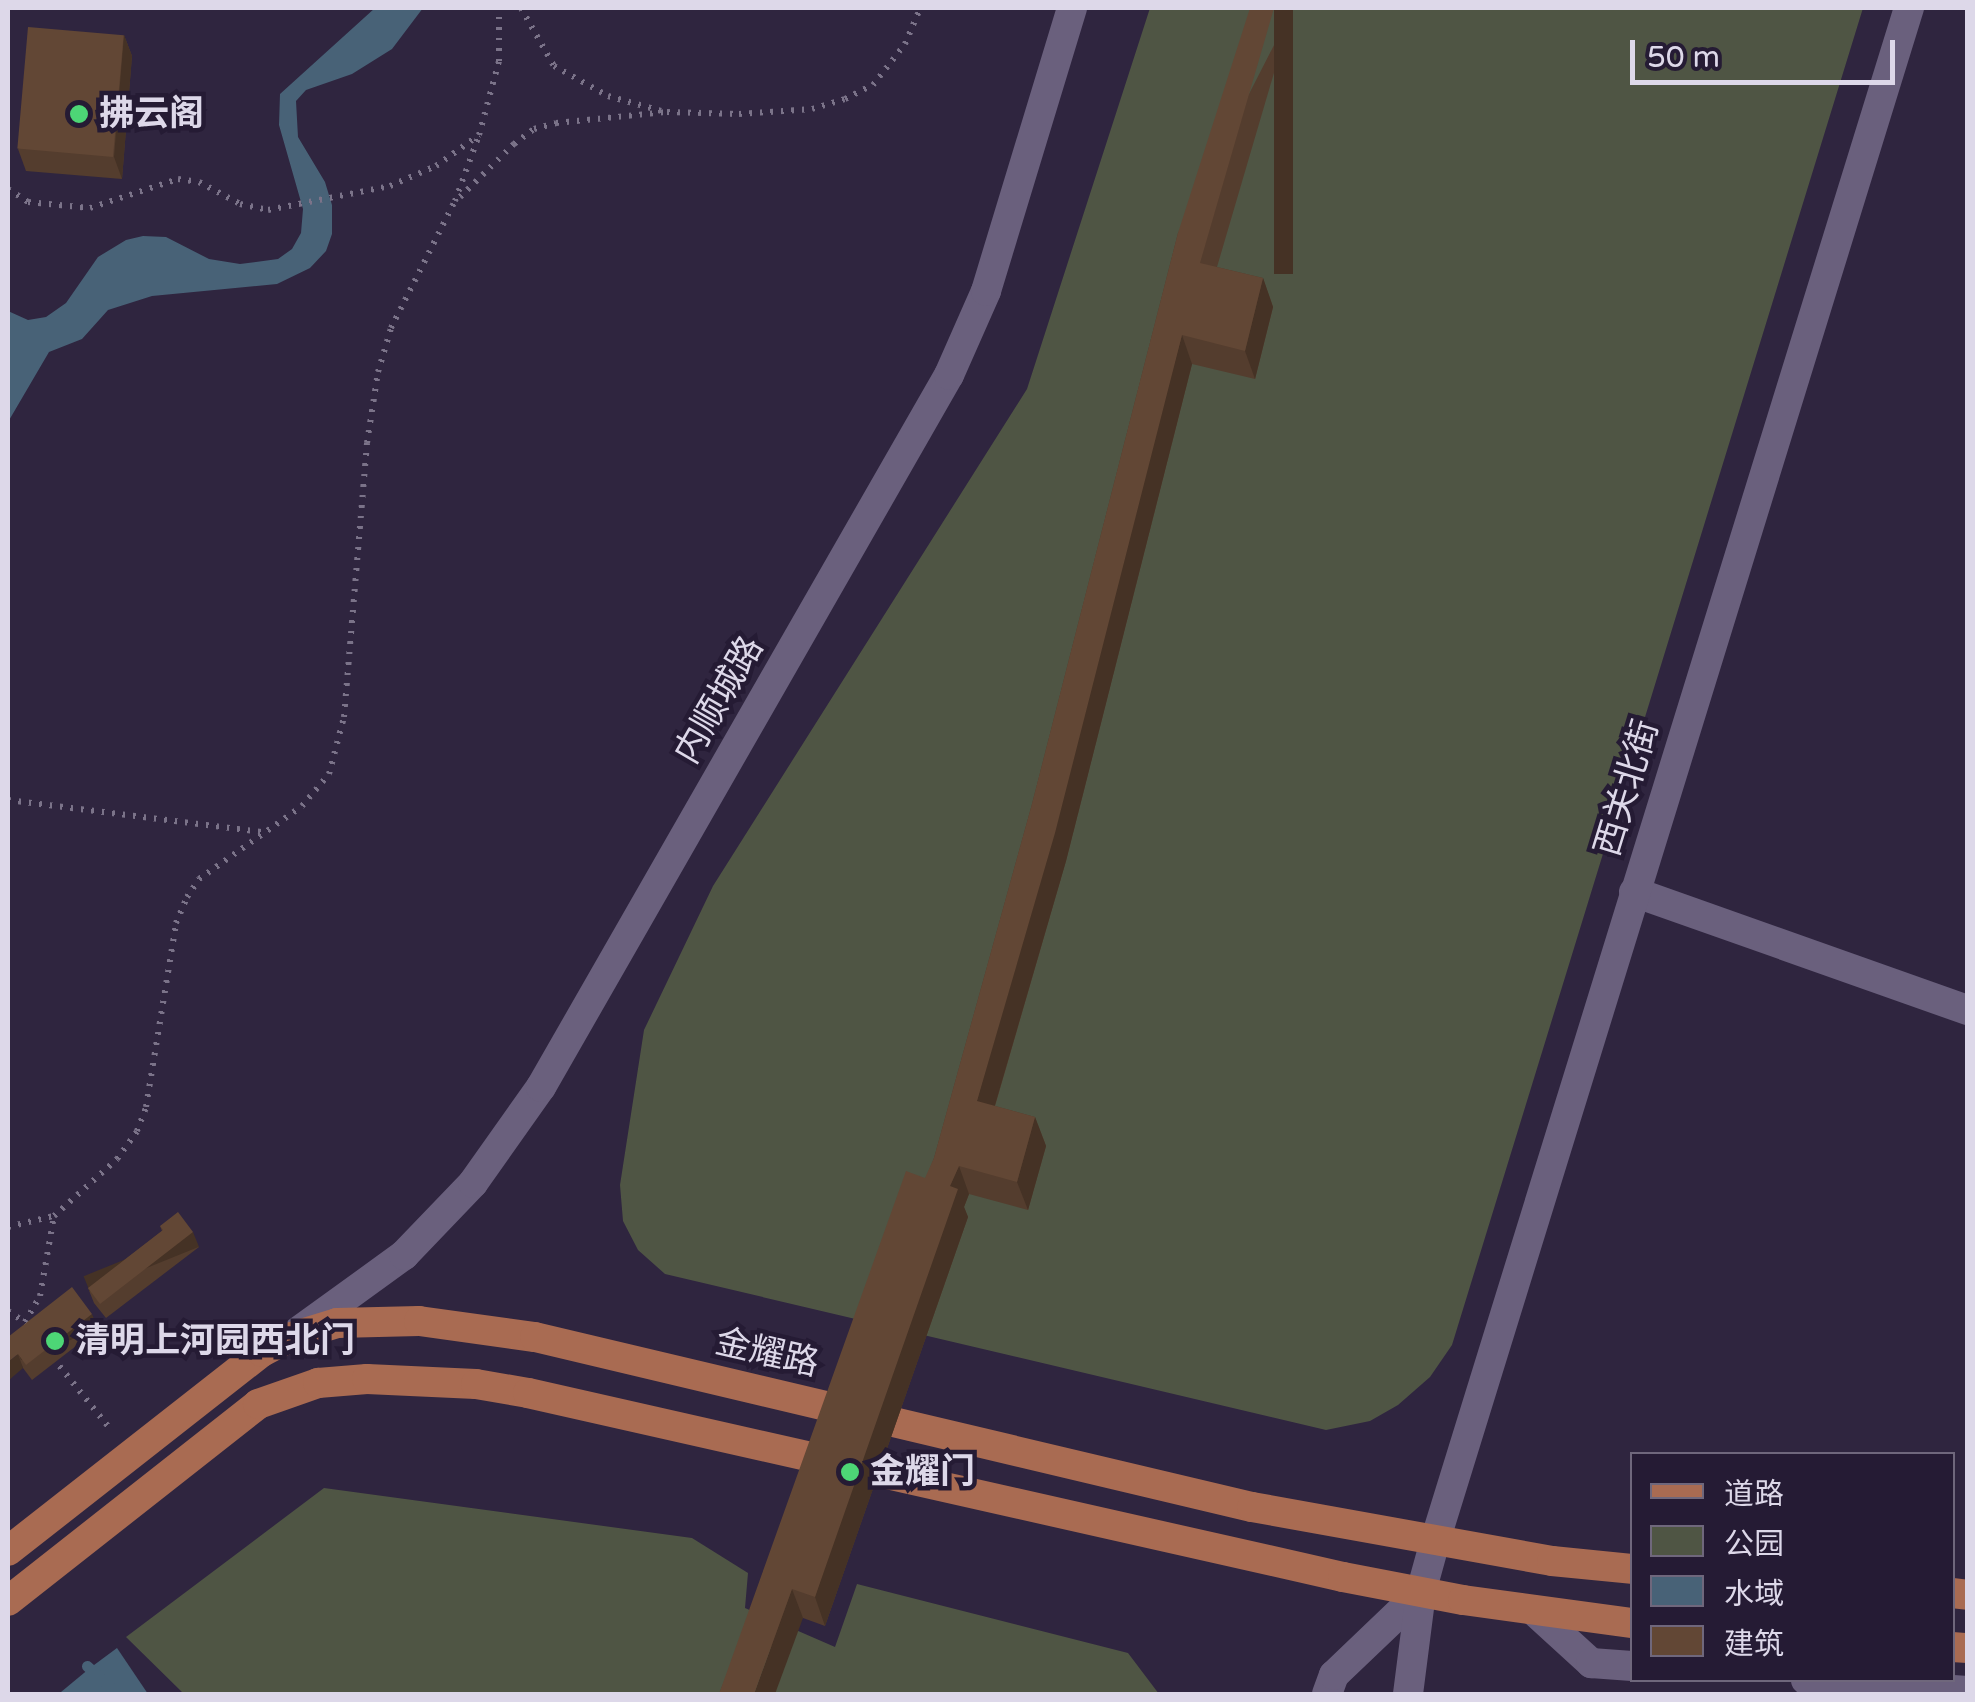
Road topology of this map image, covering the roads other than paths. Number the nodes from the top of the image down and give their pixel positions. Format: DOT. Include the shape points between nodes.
graph roads {
  1 [pos="1072,8"];
  2 [pos="1908,8"];
  3 [pos="1634,892"];
  4 [pos="1968,1010"];
  5 [pos="288,1338"];
  6 [pos="1435,1541"];
  7 [pos="8,1552"];
  8 [pos="1630,1569"];
  9 [pos="1421,1592"];
  10 [pos="8,1601"];
  11 [pos="1534,1610"];
  12 [pos="1630,1623"];
  13 [pos="1630,1666"];
  14 [pos="1818,1682"];
  15 [pos="1858,1689"];
  16 [pos="1968,1691"];
  17 [pos="1327,1694"];
  18 [pos="1408,1694"];
  1 -- 5 [label="street, 内顺城路" via="964,344 541,1087 473,1182 404,1255"];
  2 -- 3 [label="street, 西关北街"];
  3 -- 4 [label="street"];
  3 -- 6 [label="street, 西关北街"];
  5 -- 6 [label="main road, 金耀路" via="337,1324 419,1321 535,1337 1252,1507"];
  5 -- 7 [label="main road, 金耀路" via="233,1373"];
  6 -- 8 [label="main road, 金耀路"];
  6 -- 9 [label="street, 西关北街"];
  9 -- 10 [label="main road" via="528,1393 366,1379 318,1383 258,1404"];
  9 -- 11 [label="main road"];
  9 -- 17 [label="street" via="1334,1675"];
  9 -- 18 [label="street, 西关北街"];
  11 -- 12 [label="main road"];
  11 -- 13 [label="street" via="1591,1662"];
  14 -- 15 [label="street"];
  15 -- 16 [label="street"];
}
